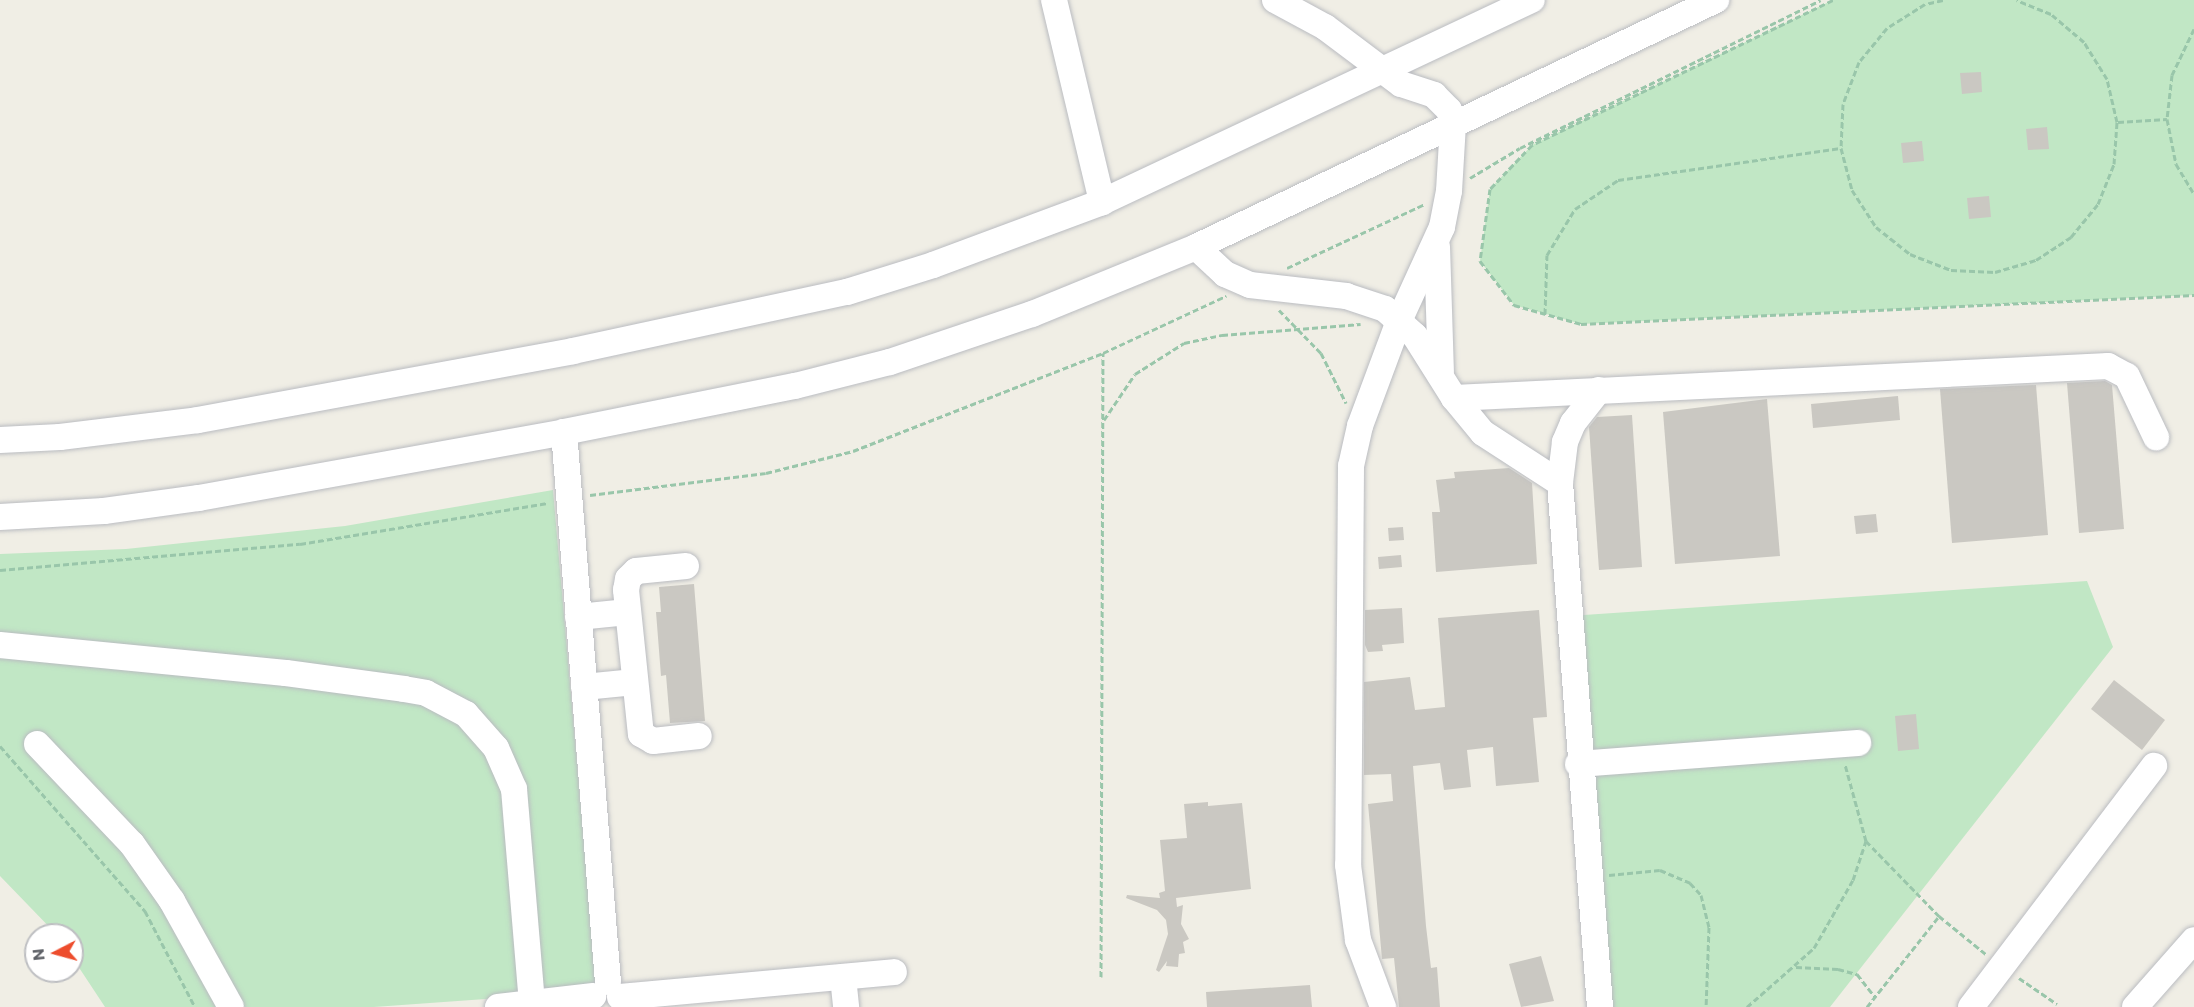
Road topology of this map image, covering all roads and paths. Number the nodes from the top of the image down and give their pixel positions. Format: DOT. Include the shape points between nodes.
graph roads {
  1 [pos="1054,0"];
  2 [pos="1275,0"];
  3 [pos="1532,0"];
  4 [pos="1716,0"];
  5 [pos="1833,0"];
  6 [pos="1943,0"];
  7 [pos="2017,0"];
  8 [pos="2194,29"];
  9 [pos="1381,69"];
  10 [pos="2167,119"];
  11 [pos="2117,122"];
  12 [pos="1453,124"];
  13 [pos="1841,148"];
  14 [pos="2194,194"];
  15 [pos="1102,202"];
  16 [pos="1437,242"];
  17 [pos="1196,247"];
  18 [pos="2194,295"];
  19 [pos="1275,307"];
  20 [pos="1545,314"];
  21 [pos="1399,321"];
  22 [pos="1366,323"];
  23 [pos="1299,329"];
  24 [pos="1103,352"];
  25 [pos="1441,373"];
  26 [pos="1599,390"];
  27 [pos="1454,398"];
  28 [pos="1349,413"];
  29 [pos="1102,422"];
  30 [pos="564,432"];
  31 [pos="2156,437"];
  32 [pos="0,440"];
  33 [pos="1560,483"];
  34 [pos="0,517"];
  35 [pos="686,566"];
  36 [pos="628,612"];
  37 [pos="578,617"];
  38 [pos="0,645"];
  39 [pos="635,682"];
  40 [pos="584,687"];
  41 [pos="699,736"];
  42 [pos="37,744"];
  43 [pos="1849,744"];
  44 [pos="0,746"];
  45 [pos="1578,764"];
  46 [pos="2154,766"];
  47 [pos="1866,841"];
  48 [pos="1589,878"];
  49 [pos="1939,916"];
  50 [pos="2194,940"];
  51 [pos="2001,966"];
  52 [pos="1795,967"];
  53 [pos="894,972"];
  54 [pos="843,977"];
  55 [pos="1101,977"];
  56 [pos="1875,997"];
  57 [pos="607,998"];
  58 [pos="532,1003"];
  59 [pos="2057,1004"];
  60 [pos="232,1005"];
  61 [pos="195,1007"];
  62 [pos="498,1007"];
  63 [pos="846,1007"];
  64 [pos="1383,1007"];
  65 [pos="1600,1007"];
  66 [pos="1706,1007"];
  67 [pos="1747,1007"];
  68 [pos="1867,1007"];
  69 [pos="1971,1007"];
  70 [pos="2135,1007"];
  1 -- 15 [label="street"];
  2 -- 9 [label="street" via="1325,27"];
  3 -- 9 [label="street"];
  4 -- 12 [label="street"];
  5 -- 20 [label="path" via="1532,145 1490,189 1480,261 1514,305"];
  6 -- 13 [label="path" via="1925,4 1887,28 1859,62 1843,104"];
  7 -- 11 [label="path" via="2051,14 2084,42 2107,80"];
  8 -- 10 [label="path" via="2172,75"];
  9 -- 12 [label="street" via="1407,87 1443,101"];
  9 -- 15 [label="street"];
  10 -- 11 [label="path"];
  10 -- 14 [label="path" via="2176,164"];
  11 -- 13 [label="path" via="2114,164 2098,204 2085,220 2071,237 2036,260 1995,272 1951,270 1910,254 1876,227 1852,190"];
  12 -- 16 [label="street" via="1449,191"];
  12 -- 17 [label="street"];
  13 -- 20 [label="path" via="1618,180 1575,209 1547,255"];
  15 -- 32 [label="street" via="933,265 760,312 198,420 60,437"];
  16 -- 21 [label="street"];
  16 -- 25 [label="street"];
  17 -- 21 [label="street" via="1225,274 1250,285 1346,296 1385,309"];
  17 -- 30 [label="street" via="1032,314 891,362 795,386"];
  18 -- 20 [label="path" via="1581,324"];
  19 -- 23 [label="path"];
  21 -- 25 [label="street" via="1416,336"];
  21 -- 64 [label="street" via="1354,446 1350,486 1348,865 1358,940"];
  22 -- 23 [label="path"];
  23 -- 28 [label="path" via="1330,367"];
  23 -- 29 [label="path" via="1203,338 1166,351 1122,388"];
  24 -- 29 [label="path"];
  25 -- 27 [label="street"];
  26 -- 27 [label="street"];
  26 -- 31 [label="street" via="2108,366 2127,376"];
  26 -- 33 [label="street" via="1573,423 1561,462"];
  27 -- 33 [label="street" via="1492,440"];
  29 -- 55 [label="path"];
  30 -- 34 [label="street" via="167,504"];
  30 -- 37 [label="street"];
  33 -- 45 [label="street"];
  35 -- 36 [label="street" via="631,574 626,584"];
  36 -- 37 [label="street"];
  36 -- 39 [label="street"];
  37 -- 40 [label="street"];
  38 -- 58 [label="street" via="285,673 404,689 426,693 466,714 496,748 514,789"];
  39 -- 40 [label="street"];
  39 -- 41 [label="street" via="644,738 653,741"];
  40 -- 57 [label="street"];
  42 -- 60 [label="street" via="132,844 172,901"];
  43 -- 45 [label="street"];
  43 -- 47 [label="path"];
  44 -- 61 [label="path" via="145,911"];
  45 -- 48 [label="street"];
  46 -- 51 [label="street"];
  47 -- 49 [label="path"];
  47 -- 52 [label="path" via="1853,880 1826,933"];
  48 -- 65 [label="street"];
  48 -- 66 [label="path" via="1660,870 1690,883 1707,910"];
  49 -- 51 [label="path"];
  49 -- 56 [label="path"];
  50 -- 70 [label="street"];
  51 -- 59 [label="path"];
  51 -- 69 [label="street"];
  52 -- 56 [label="path" via="1857,974"];
  52 -- 67 [label="path"];
  53 -- 54 [label="street"];
  54 -- 57 [label="street"];
  54 -- 63 [label="street"];
  56 -- 68 [label="path"];
  57 -- 58 [label="street"];
  58 -- 62 [label="street"];
}
